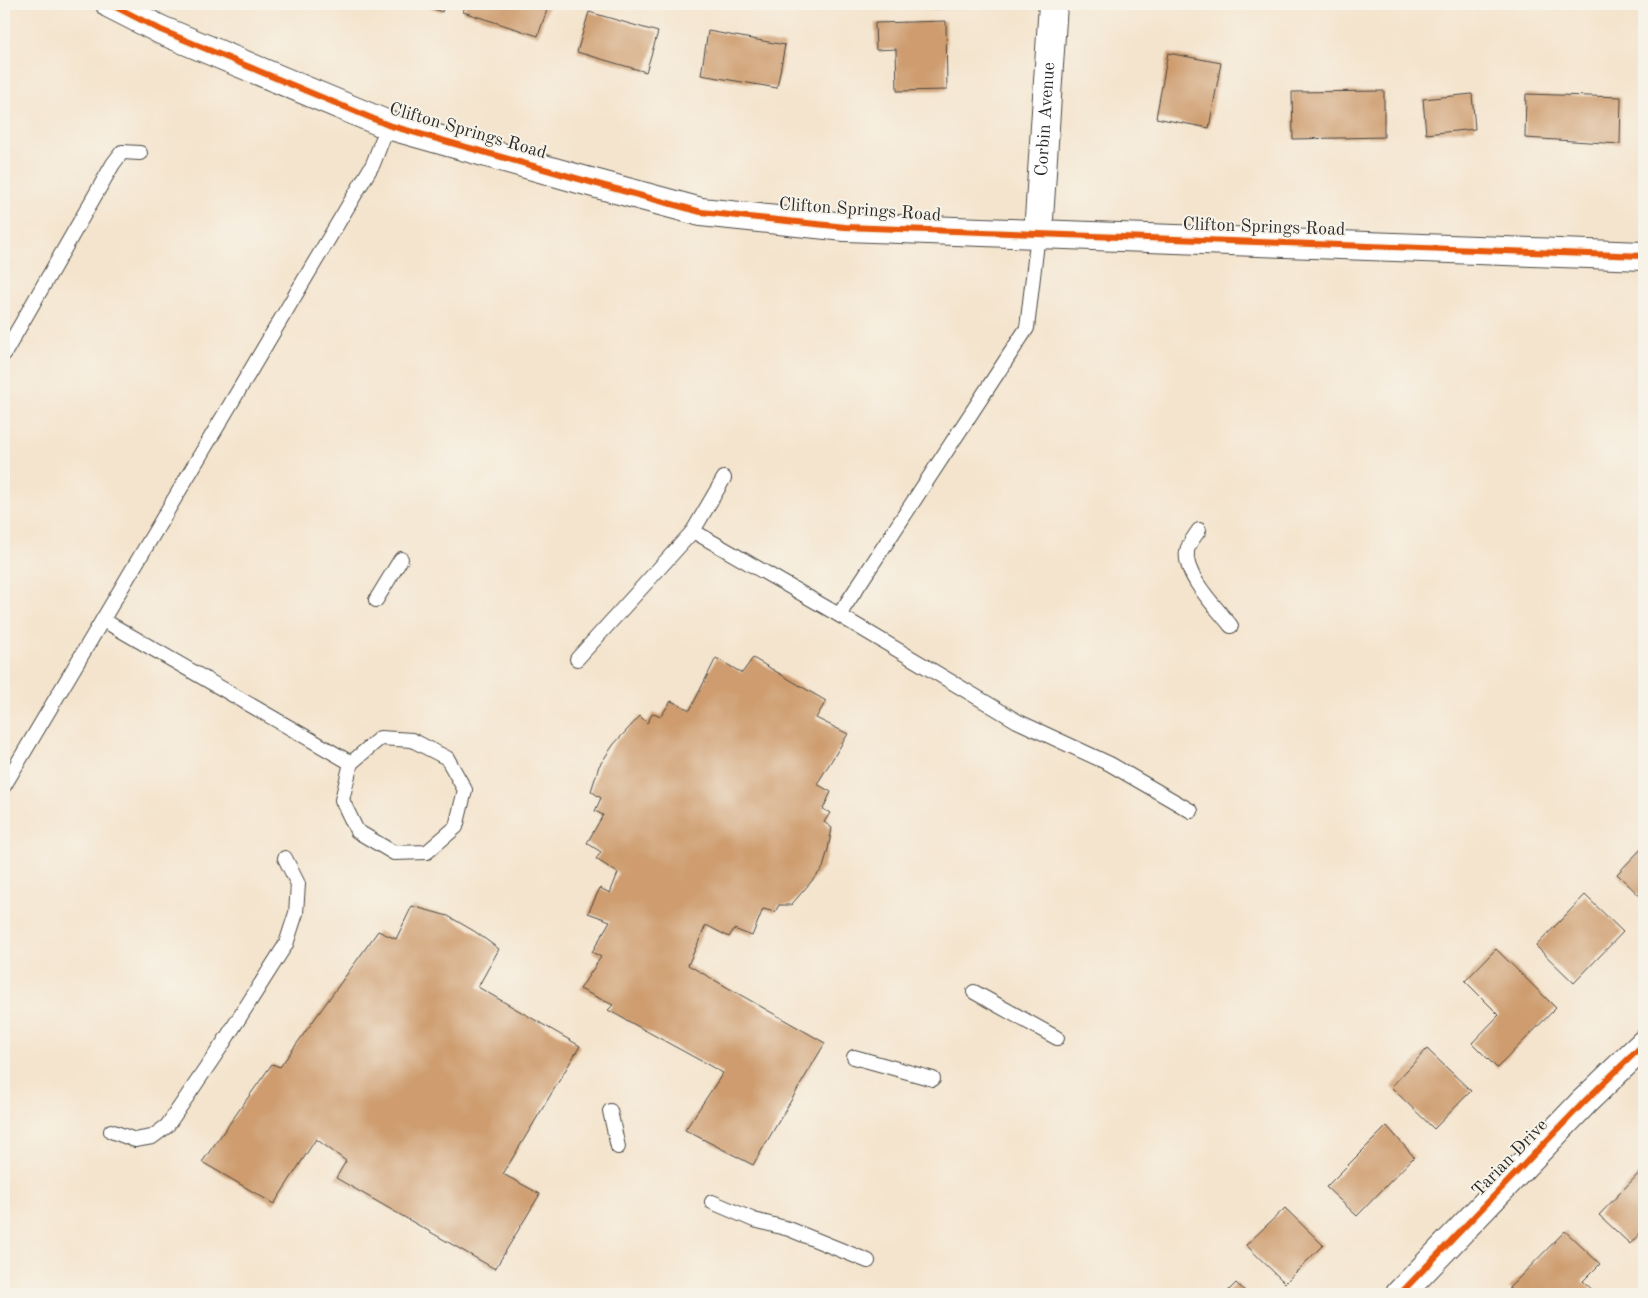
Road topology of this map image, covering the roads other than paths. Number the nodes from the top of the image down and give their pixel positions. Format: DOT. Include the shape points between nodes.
graph roads {
  1 [pos="110,4"];
  2 [pos="1053,4"];
  3 [pos="388,125"];
  4 [pos="140,153"];
  5 [pos="1038,234"];
  6 [pos="1644,256"];
  7 [pos="4,354"];
  8 [pos="724,478"];
  9 [pos="1199,530"];
  10 [pos="693,531"];
  11 [pos="400,559"];
  12 [pos="376,600"];
  13 [pos="839,615"];
  14 [pos="103,620"];
  15 [pos="1231,626"];
  16 [pos="577,659"];
  17 [pos="351,763"];
  18 [pos="4,786"];
  19 [pos="1191,811"];
  20 [pos="285,858"];
  21 [pos="974,992"];
  22 [pos="1057,1038"];
  23 [pos="1644,1044"];
  24 [pos="854,1057"];
  25 [pos="933,1079"];
  26 [pos="610,1111"];
  27 [pos="111,1131"];
  28 [pos="618,1147"];
  29 [pos="712,1202"];
  30 [pos="868,1261"];
  31 [pos="1400,1294"];
  1 -- 3 [label="street, Clifton Springs Road" via="161,30"];
  2 -- 5 [label="street, Corbin Avenue"];
  3 -- 5 [label="street, Clifton Springs Road" via="701,212 845,227"];
  3 -- 14 [label="lane" via="373,164"];
  4 -- 7 [label="lane" via="122,152 112,164"];
  5 -- 6 [label="street, Clifton Springs Road"];
  5 -- 13 [label="lane" via="1027,328"];
  8 -- 10 [label="lane"];
  9 -- 15 [label="lane" via="1187,550 1189,570"];
  10 -- 13 [label="lane"];
  10 -- 16 [label="lane"];
  11 -- 12 [label="lane"];
  13 -- 19 [label="lane" via="1017,721 1110,764"];
  14 -- 17 [label="lane"];
  14 -- 18 [label="lane"];
  17 -- 17 [label="lane" via="342,800 357,832 394,853 427,852 456,827 465,790 447,758 412,740 380,738"];
  20 -- 27 [label="lane" via="298,884 296,912 286,944 230,1032 166,1126 152,1137 135,1140"];
  21 -- 22 [label="lane"];
  23 -- 31 [label="street, Tarian Drive"];
  24 -- 25 [label="lane"];
  26 -- 28 [label="lane"];
  29 -- 30 [label="lane"];
}
